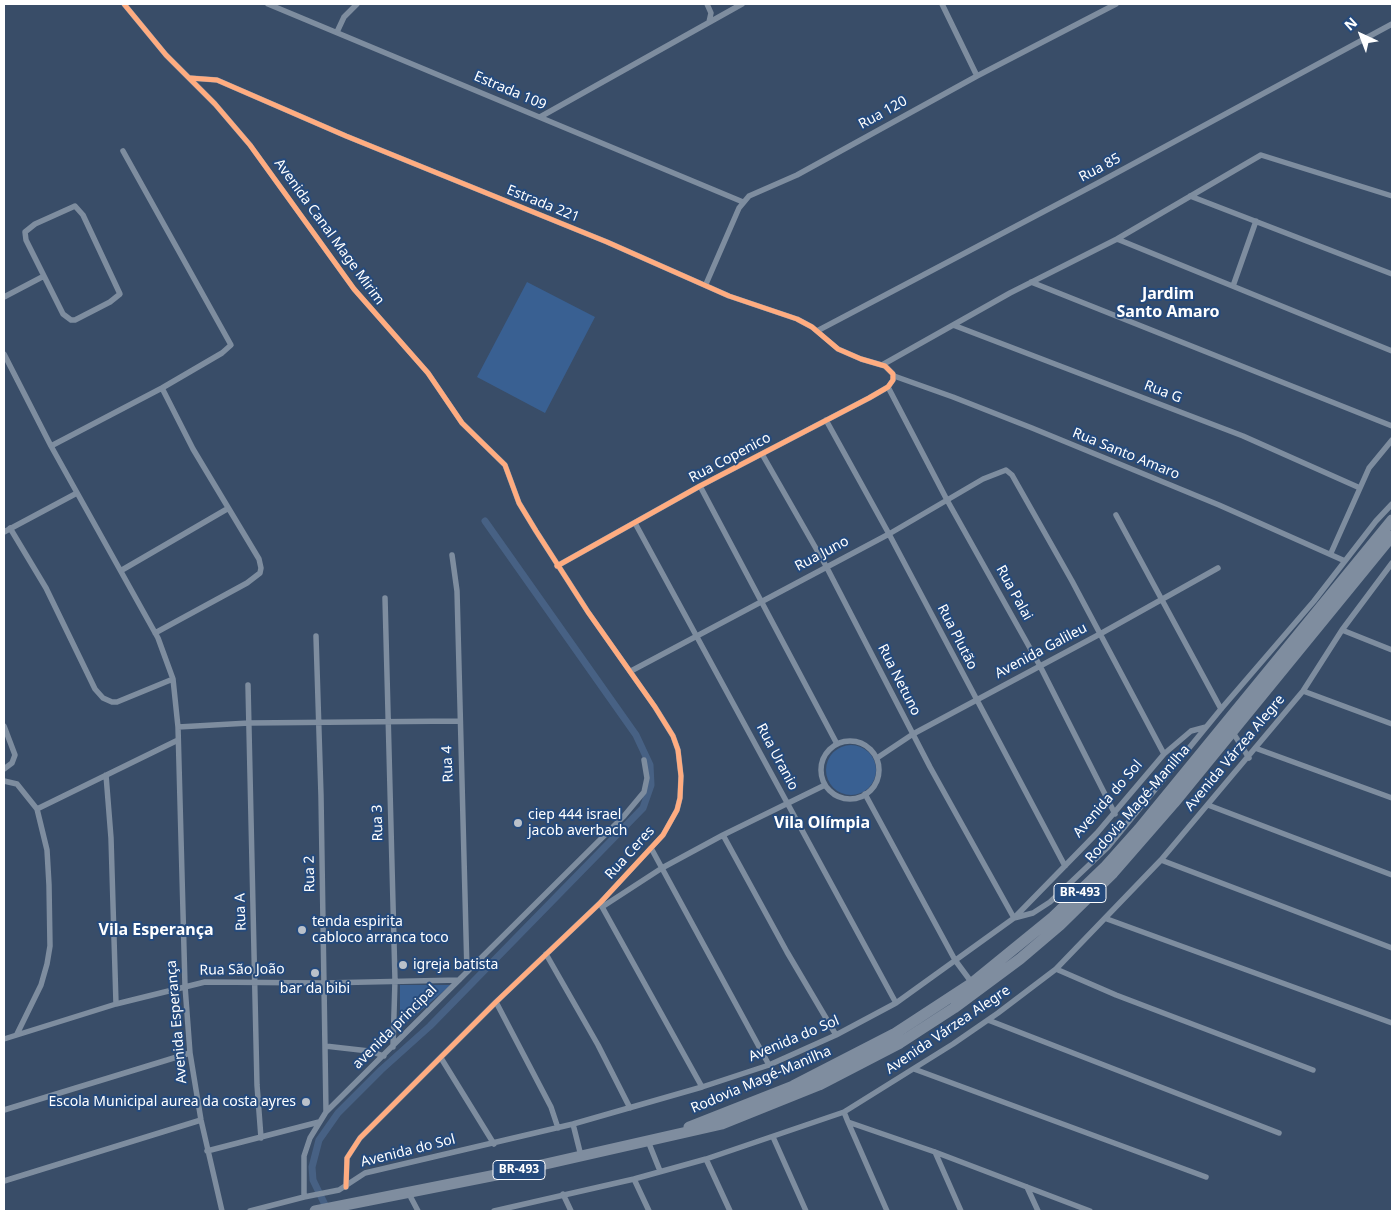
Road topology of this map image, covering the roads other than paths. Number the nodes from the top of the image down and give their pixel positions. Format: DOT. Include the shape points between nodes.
graph roads {
  1 [pos="124,4"];
  2 [pos="268,4"];
  3 [pos="357,4"];
  4 [pos="707,4"];
  5 [pos="742,4"];
  6 [pos="942,4"];
  7 [pos="1116,4"];
  8 [pos="709,22"];
  9 [pos="1392,24"];
  10 [pos="337,32"];
  11 [pos="977,76"];
  12 [pos="190,78"];
  13 [pos="540,117"];
  14 [pos="124,151"];
  15 [pos="1190,196"];
  16 [pos="1392,196"];
  17 [pos="743,202"];
  18 [pos="1256,222"];
  19 [pos="1117,239"];
  20 [pos="1392,274"];
  21 [pos="44,276"];
  22 [pos="1031,282"];
  23 [pos="706,284"];
  24 [pos="1233,286"];
  25 [pos="4,297"];
  26 [pos="953,325"];
  27 [pos="817,331"];
  28 [pos="1392,351"];
  29 [pos="4,354"];
  30 [pos="882,365"];
  31 [pos="894,376"];
  32 [pos="888,387"];
  33 [pos="162,388"];
  34 [pos="826,420"];
  35 [pos="1392,426"];
  36 [pos="1392,440"];
  37 [pos="51,446"];
  38 [pos="762,454"];
  39 [pos="510,476"];
  40 [pos="700,486"];
  41 [pos="1360,488"];
  42 [pos="77,493"];
  43 [pos="947,500"];
  44 [pos="1392,504"];
  45 [pos="227,509"];
  46 [pos="1116,514"];
  47 [pos="1392,520"];
  48 [pos="634,522"];
  49 [pos="10,528"];
  50 [pos="4,532"];
  51 [pos="889,534"];
  52 [pos="1392,536"];
  53 [pos="1331,554"];
  54 [pos="452,555"];
  55 [pos="1345,561"];
  56 [pos="1392,563"];
  57 [pos="557,566"];
  58 [pos="826,566"];
  59 [pos="1218,568"];
  60 [pos="122,570"];
  61 [pos="385,598"];
  62 [pos="1161,601"];
  63 [pos="760,602"];
  64 [pos="1342,630"];
  65 [pos="155,633"];
  66 [pos="1100,634"];
  67 [pos="696,635"];
  68 [pos="316,636"];
  69 [pos="1392,650"];
  70 [pos="1040,666"];
  71 [pos="631,671"];
  72 [pos="173,679"];
  73 [pos="248,685"];
  74 [pos="1303,691"];
  75 [pos="975,700"];
  76 [pos="1221,709"];
  77 [pos="459,721"];
  78 [pos="319,722"];
  79 [pos="389,722"];
  80 [pos="249,723"];
  81 [pos="1392,724"];
  82 [pos="4,726"];
  83 [pos="178,727"];
  84 [pos="1206,728"];
  85 [pos="1232,731"];
  86 [pos="912,734"];
  87 [pos="178,740"];
  88 [pos="837,744"];
  89 [pos="1255,748"];
  90 [pos="1164,754"];
  91 [pos="877,758"];
  92 [pos="1249,758"];
  93 [pos="644,760"];
  94 [pos="4,769"];
  95 [pos="106,775"];
  96 [pos="4,781"];
  97 [pos="826,784"];
  98 [pos="865,794"];
  99 [pos="1392,798"];
  100 [pos="787,802"];
  101 [pos="1208,805"];
  102 [pos="36,810"];
  103 [pos="1114,814"];
  104 [pos="723,835"];
  105 [pos="651,848"];
  106 [pos="1161,860"];
  107 [pos="1065,866"];
  108 [pos="662,868"];
  109 [pos="1392,875"];
  110 [pos="601,905"];
  111 [pos="1014,918"];
  112 [pos="1107,918"];
  113 [pos="1392,948"];
  114 [pos="546,954"];
  115 [pos="955,960"];
  116 [pos="1056,969"];
  117 [pos="467,972"];
  118 [pos="395,980"];
  119 [pos="459,980"];
  120 [pos="256,981"];
  121 [pos="323,983"];
  122 [pos="972,984"];
  123 [pos="184,986"];
  124 [pos="496,1002"];
  125 [pos="896,1003"];
  126 [pos="116,1004"];
  127 [pos="988,1020"];
  128 [pos="1392,1022"];
  129 [pos="17,1034"];
  130 [pos="836,1035"];
  131 [pos="4,1039"];
  132 [pos="325,1046"];
  133 [pos="393,1047"];
  134 [pos="190,1053"];
  135 [pos="384,1056"];
  136 [pos="441,1058"];
  137 [pos="769,1066"];
  138 [pos="914,1069"];
  139 [pos="1313,1070"];
  140 [pos="702,1087"];
  141 [pos="630,1108"];
  142 [pos="4,1110"];
  143 [pos="326,1112"];
  144 [pos="844,1112"];
  145 [pos="200,1120"];
  146 [pos="319,1122"];
  147 [pos="848,1122"];
  148 [pos="573,1124"];
  149 [pos="558,1128"];
  150 [pos="1279,1133"];
  151 [pos="773,1137"];
  152 [pos="260,1138"];
  153 [pos="664,1138"];
  154 [pos="648,1141"];
  155 [pos="494,1144"];
  156 [pos="208,1151"];
  157 [pos="935,1152"];
  158 [pos="581,1156"];
  159 [pos="706,1159"];
  160 [pos="660,1171"];
  161 [pos="1206,1177"];
  162 [pos="634,1179"];
  163 [pos="4,1181"];
  164 [pos="346,1187"];
  165 [pos="1027,1187"];
  166 [pos="408,1192"];
  167 [pos="563,1194"];
  168 [pos="304,1197"];
  169 [pos="222,1211"];
  170 [pos="250,1211"];
  171 [pos="315,1211"];
  172 [pos="418,1211"];
  173 [pos="494,1211"];
  174 [pos="571,1211"];
  175 [pos="649,1211"];
  176 [pos="730,1211"];
  177 [pos="806,1211"];
  178 [pos="887,1211"];
  179 [pos="961,1211"];
  180 [pos="1038,1211"];
  181 [pos="1090,1211"];
  1 -- 12 [label="street, Avenida Canal Mage Mirim"];
  2 -- 10 [label="street, Estrada 109"];
  3 -- 10 [label="street" via="344,17"];
  4 -- 8 [label="street"];
  5 -- 8 [label="street"];
  6 -- 11 [label="street"];
  7 -- 11 [label="street, Rua 120"];
  8 -- 13 [label="street"];
  9 -- 27 [label="street, Rua 85"];
  10 -- 13 [label="street, Estrada 109"];
  11 -- 17 [label="street, Rua 120"];
  12 -- 23 [label="street, Estrada 221" via="217,80"];
  12 -- 39 [label="street, Avenida Canal Mage Mirim" via="250,144 354,289 428,373 457,417 505,465"];
  13 -- 17 [label="street, Estrada 109"];
  14 -- 33 [label="street" via="231,345"];
  15 -- 16 [label="street" via="1261,155"];
  15 -- 18 [label="street"];
  15 -- 19 [label="street"];
  17 -- 23 [label="street"];
  18 -- 20 [label="street"];
  18 -- 24 [label="street"];
  19 -- 22 [label="street"];
  19 -- 24 [label="street"];
  21 -- 21 [label="street" via="63,314 70,320 95,310 120,294 83,215 75,206 25,232"];
  21 -- 25 [label="street"];
  22 -- 26 [label="street"];
  22 -- 35 [label="street"];
  23 -- 27 [label="street, Estrada 221" via="734,298 797,319"];
  24 -- 28 [label="street"];
  26 -- 30 [label="street"];
  26 -- 41 [label="street, Rua G" via="1243,436"];
  27 -- 30 [label="street, Estrada 221" via="843,352"];
  29 -- 37 [label="street, Avenida Esperança"];
  30 -- 31 [label="street"];
  31 -- 32 [label="street"];
  31 -- 53 [label="street, Rua Santo Amaro" via="1024,425"];
  32 -- 34 [label="street, Rua Copenico"];
  32 -- 43 [label="street, Rua Palai"];
  33 -- 37 [label="street"];
  33 -- 45 [label="street"];
  34 -- 38 [label="street, Rua Copenico"];
  34 -- 51 [label="street, Rua Plutão"];
  36 -- 41 [label="street" via="1376,458"];
  37 -- 42 [label="street, Avenida Esperança"];
  38 -- 40 [label="street, Rua Copenico"];
  38 -- 58 [label="street, Rua Netuno"];
  39 -- 57 [label="street, Rua Ceres" via="519,503"];
  40 -- 48 [label="street, Rua Copenico"];
  40 -- 63 [label="street, Rua Copenico"];
  41 -- 53 [label="street"];
  42 -- 49 [label="street"];
  42 -- 60 [label="street, Avenida Esperança"];
  43 -- 51 [label="street, Rua Juno"];
  43 -- 66 [label="street, Rua Juno" via="1002,470 1009,472"];
  43 -- 70 [label="street, Rua Palai"];
  44 -- 55 [label="street"];
  45 -- 60 [label="street"];
  45 -- 65 [label="street" via="259,559 260,573"];
  46 -- 62 [label="street"];
  47 -- 122 [label="highway, Rodovia Magé-Manilha / BR-493" via="1106,866 1053,917"];
  48 -- 57 [label="street, Rua Copenico"];
  48 -- 67 [label="street, Rua Uranio"];
  49 -- 50 [label="street"];
  49 -- 72 [label="street" via="46,588 95,689 103,698 117,702"];
  51 -- 58 [label="street, Rua Juno"];
  51 -- 75 [label="street, Rua Plutão"];
  52 -- 85 [label="highway, Rodovia Magé-Manilha / BR-493"];
  53 -- 55 [label="street, Rua Santo Amaro"];
  54 -- 77 [label="street, Rua 4" via="457,591"];
  55 -- 76 [label="street"];
  56 -- 64 [label="street, Avenida Várzea Alegre"];
  57 -- 71 [label="street, Rua Ceres"];
  58 -- 63 [label="street, Rua Juno"];
  58 -- 86 [label="street, Rua Netuno"];
  59 -- 62 [label="street, Avenida Galileu"];
  60 -- 65 [label="street, Avenida Esperança"];
  61 -- 79 [label="street, Rua 3"];
  62 -- 66 [label="street, Avenida Galileu"];
  62 -- 76 [label="street"];
  63 -- 67 [label="street, Rua Juno"];
  63 -- 88 [label="street, Rua Copenico"];
  64 -- 69 [label="street"];
  64 -- 74 [label="street, Avenida Várzea Alegre"];
  65 -- 72 [label="street, Avenida Esperança"];
  66 -- 70 [label="street, Avenida Galileu"];
  66 -- 90 [label="street"];
  67 -- 71 [label="street, Rua Juno"];
  67 -- 100 [label="street, Rua Uranio"];
  68 -- 78 [label="street, Rua 2"];
  70 -- 75 [label="street, Avenida Galileu"];
  70 -- 103 [label="street, Rua Palai"];
  71 -- 105 [label="street, Rua Ceres" via="666,723 678,750 680,798 677,810 663,835"];
  72 -- 83 [label="street, Avenida Esperança"];
  73 -- 80 [label="street, Rua A"];
  74 -- 81 [label="street"];
  74 -- 89 [label="street, Avenida Várzea Alegre"];
  75 -- 86 [label="street, Avenida Galileu"];
  75 -- 107 [label="street, Rua Plutão"];
  76 -- 84 [label="street"];
  77 -- 79 [label="street"];
  77 -- 117 [label="street, Rua 4"];
  78 -- 79 [label="street"];
  78 -- 80 [label="street"];
  78 -- 121 [label="street, Rua 2"];
  79 -- 118 [label="street, Rua 3"];
  80 -- 83 [label="street"];
  80 -- 120 [label="street, Rua A"];
  82 -- 94 [label="street" via="15,755 12,763"];
  83 -- 87 [label="street, Avenida Esperança"];
  84 -- 90 [label="street, Avenida do Sol" via="1191,730"];
  84 -- 111 [label="street" via="1138,813 1087,869 1041,908"];
  85 -- 92 [label="street"];
  85 -- 153 [label="highway, Rodovia Magé-Manilha / BR-493" via="1113,873 1060,925 978,991 900,1042 819,1085 722,1124"];
  86 -- 91 [label="street, Avenida Galileu"];
  86 -- 111 [label="street, Rua Netuno"];
  87 -- 95 [label="street"];
  87 -- 123 [label="street, Avenida Esperança"];
  88 -- 91 [label="street" via="857,741 869,747"];
  88 -- 97 [label="street" via="822,764"];
  89 -- 92 [label="street, Avenida Várzea Alegre"];
  89 -- 99 [label="street"];
  90 -- 103 [label="street, Avenida do Sol"];
  91 -- 98 [label="street" via="878,778"];
  92 -- 101 [label="street, Avenida Várzea Alegre"];
  93 -- 117 [label="street, avenida principal" via="646,784 640,799"];
  95 -- 102 [label="street"];
  95 -- 126 [label="street" via="111,821"];
  96 -- 102 [label="street" via="17,784"];
  97 -- 98 [label="street" via="843,798"];
  97 -- 100 [label="street"];
  98 -- 115 [label="street"];
  100 -- 104 [label="street"];
  100 -- 125 [label="street, Rua Uranio"];
  101 -- 106 [label="street, Avenida Várzea Alegre"];
  101 -- 109 [label="street"];
  102 -- 129 [label="street" via="47,850 50,946 41,985"];
  103 -- 107 [label="street, Avenida do Sol"];
  104 -- 108 [label="street"];
  104 -- 130 [label="street"];
  105 -- 108 [label="street"];
  105 -- 110 [label="street, Rua Ceres"];
  106 -- 112 [label="street, Avenida Várzea Alegre"];
  106 -- 113 [label="street"];
  107 -- 111 [label="street, Avenida do Sol"];
  108 -- 110 [label="street"];
  108 -- 137 [label="street"];
  110 -- 114 [label="street, Rua Ceres"];
  110 -- 140 [label="street"];
  111 -- 115 [label="street, Avenida do Sol"];
  112 -- 116 [label="street, Avenida Várzea Alegre"];
  112 -- 128 [label="street"];
  114 -- 124 [label="street, Rua Ceres"];
  114 -- 141 [label="street"];
  115 -- 122 [label="street"];
  115 -- 125 [label="street, Avenida do Sol"];
  116 -- 127 [label="street, Avenida Várzea Alegre"];
  116 -- 139 [label="street"];
  117 -- 119 [label="street, avenida principal"];
  118 -- 119 [label="street, Rua São João"];
  118 -- 121 [label="street, Rua São João"];
  118 -- 133 [label="street, Rua 3"];
  119 -- 133 [label="street, avenida principal"];
  120 -- 121 [label="street, Rua São João"];
  120 -- 123 [label="street, Rua São João" via="205,982"];
  120 -- 152 [label="street, Rua A"];
  121 -- 132 [label="street, Rua 2"];
  122 -- 153 [label="highway, Rodovia Magé-Manilha / BR-493" via="928,1014 853,1057 793,1086"];
  123 -- 126 [label="street, Rua São João"];
  123 -- 134 [label="street, Avenida Esperança"];
  124 -- 136 [label="street, Rua Ceres"];
  124 -- 149 [label="street"];
  125 -- 130 [label="street, Avenida do Sol"];
  126 -- 129 [label="street, Rua São João"];
  127 -- 138 [label="street, Avenida Várzea Alegre"];
  127 -- 150 [label="street"];
  129 -- 131 [label="street, Rua São João"];
  130 -- 137 [label="street, Avenida do Sol"];
  132 -- 135 [label="street"];
  132 -- 143 [label="street, Rua 2"];
  133 -- 135 [label="street, avenida principal"];
  134 -- 142 [label="street"];
  134 -- 145 [label="street, Avenida Esperança"];
  135 -- 143 [label="street, avenida principal"];
  136 -- 155 [label="street"];
  136 -- 164 [label="street, Rua Ceres" via="351,1150 346,1163"];
  137 -- 140 [label="street, Avenida do Sol"];
  138 -- 144 [label="street, Avenida Várzea Alegre"];
  138 -- 161 [label="street"];
  140 -- 141 [label="street, Avenida do Sol"];
  141 -- 148 [label="street, Avenida do Sol"];
  143 -- 146 [label="street, avenida principal"];
  144 -- 147 [label="street"];
  144 -- 151 [label="street, Avenida Várzea Alegre"];
  145 -- 156 [label="street, Avenida Esperança"];
  145 -- 163 [label="street"];
  146 -- 152 [label="street"];
  146 -- 168 [label="street, avenida principal" via="304,1156"];
  147 -- 157 [label="street"];
  147 -- 178 [label="street"];
  148 -- 149 [label="street, Avenida do Sol"];
  148 -- 158 [label="street"];
  149 -- 155 [label="street, Avenida do Sol"];
  151 -- 159 [label="street, Avenida Várzea Alegre"];
  151 -- 177 [label="street"];
  152 -- 156 [label="street"];
  153 -- 154 [label="highway, Rodovia Magé-Manilha / BR-493"];
  154 -- 158 [label="highway, Rodovia Magé-Manilha / BR-493"];
  154 -- 160 [label="street"];
  155 -- 164 [label="street, Avenida do Sol" via="365,1173"];
  156 -- 169 [label="street, Avenida Esperança"];
  157 -- 165 [label="street"];
  157 -- 179 [label="street"];
  158 -- 166 [label="highway, Rodovia Magé-Manilha / BR-493"];
  159 -- 160 [label="street, Avenida Várzea Alegre"];
  159 -- 176 [label="street"];
  160 -- 162 [label="street, Avenida Várzea Alegre"];
  162 -- 167 [label="street, Avenida Várzea Alegre"];
  162 -- 175 [label="street"];
  164 -- 168 [label="street, Avenida do Sol"];
  165 -- 180 [label="street"];
  165 -- 181 [label="street"];
  166 -- 171 [label="highway, Rodovia Magé-Manilha / BR-493"];
  166 -- 172 [label="street"];
  167 -- 173 [label="street, Avenida Várzea Alegre"];
  167 -- 174 [label="street"];
  168 -- 170 [label="street"];
}
